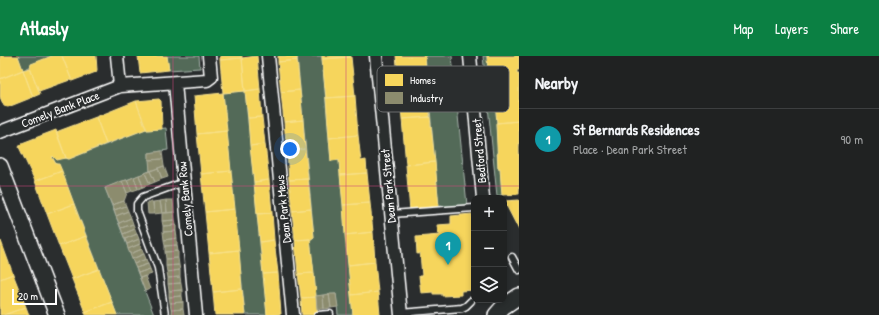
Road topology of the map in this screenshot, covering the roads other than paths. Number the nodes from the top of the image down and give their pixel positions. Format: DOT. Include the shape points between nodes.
graph roads {
  1 [pos="117,56"];
  2 [pos="209,56"];
  3 [pos="268,56"];
  4 [pos="376,56"];
  5 [pos="470,56"];
  6 [pos="471,66"];
  7 [pos="377,67"];
  8 [pos="175,83"];
  9 [pos="120,86"];
  10 [pos="381,112"];
  11 [pos="475,112"];
  12 [pos="0,132"];
  13 [pos="1,173"];
  14 [pos="184,182"];
  15 [pos="483,195"];
  16 [pos="471,208"];
  17 [pos="391,214"];
  18 [pos="512,257"];
  19 [pos="519,270"];
  20 [pos="519,296"];
  21 [pos="471,301"];
  22 [pos="330,314"];
  23 [pos="400,314"];
  24 [pos="57,315"];
  25 [pos="165,315"];
  26 [pos="196,315"];
  27 [pos="293,315"];
  28 [pos="318,315"];
  29 [pos="496,315"];
  1 -- 9 [label="street"];
  2 -- 8 [label="street, Comely Bank Place" via="210,79"];
  3 -- 27 [label="street, Dean Park Mews"];
  4 -- 7 [label="street, Dean Park Street"];
  5 -- 6 [label="street, Bedford Street"];
  8 -- 9 [label="street, Comely Bank Place"];
  8 -- 14 [label="street, Comely Bank Row"];
  9 -- 12 [label="street, Comely Bank Place"];
  10 -- 17 [label="street, Dean Park Street"];
  11 -- 15 [label="street, Bedford Street"];
  13 -- 24 [label="street"];
  14 -- 25 [label="lane" via="143,197 137,204 137,211 160,276"];
  14 -- 26 [label="street, Comely Bank Row"];
  16 -- 17 [label="lane"];
  17 -- 23 [label="street, Dean Park Street"];
  18 -- 19 [label="lane"];
  20 -- 29 [label="street"];
  21 -- 23 [label="lane" via="462,308"];
  22 -- 28 [label="lane"];
}
